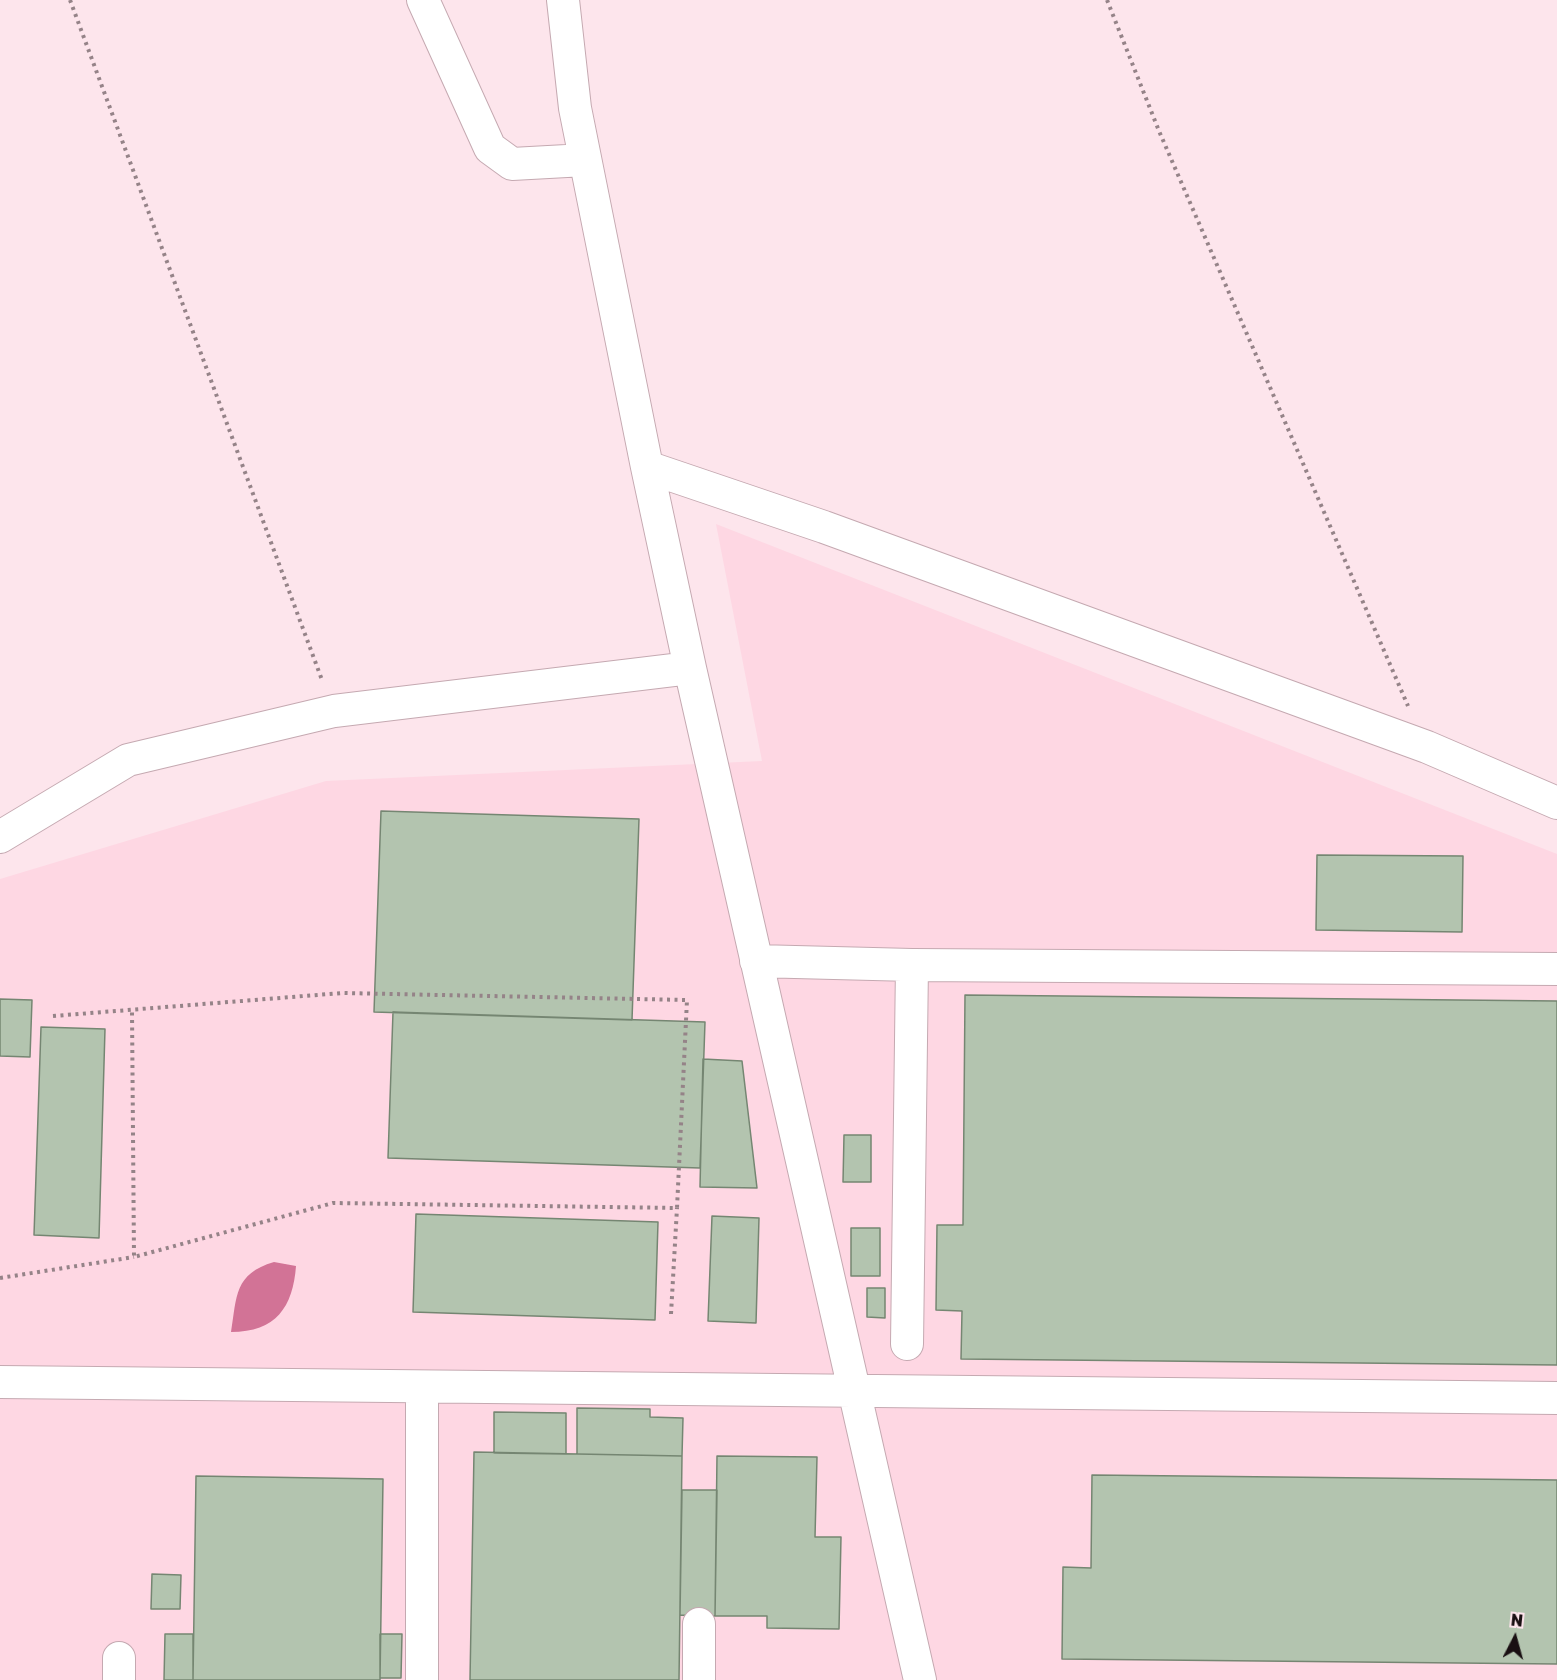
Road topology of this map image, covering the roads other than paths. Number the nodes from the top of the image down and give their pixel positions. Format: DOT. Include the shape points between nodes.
graph roads {
  1 [pos="423,0"];
  2 [pos="563,0"];
  3 [pos="585,160"];
  4 [pos="647,467"];
  5 [pos="690,668"];
  6 [pos="1557,803"];
  7 [pos="0,837"];
  8 [pos="756,961"];
  9 [pos="912,965"];
  10 [pos="1557,969"];
  11 [pos="908,1344"];
  12 [pos="0,1382"];
  13 [pos="422,1387"];
  14 [pos="855,1392"];
  15 [pos="1557,1398"];
  16 [pos="699,1624"];
  17 [pos="422,1680"];
  18 [pos="699,1680"];
  19 [pos="920,1680"];
  1 -- 3 [label="street" via="490,148 512,164"];
  2 -- 3 [label="street"];
  3 -- 4 [label="street"];
  4 -- 5 [label="street"];
  4 -- 6 [label="street" via="824,527 1426,747"];
  5 -- 7 [label="street" via="334,711 128,760"];
  5 -- 8 [label="street"];
  8 -- 9 [label="street"];
  8 -- 14 [label="street"];
  9 -- 10 [label="street"];
  9 -- 11 [label="street"];
  12 -- 13 [label="street"];
  13 -- 14 [label="street"];
  13 -- 17 [label="street"];
  14 -- 15 [label="street"];
  14 -- 19 [label="street"];
  16 -- 18 [label="street"];
}
